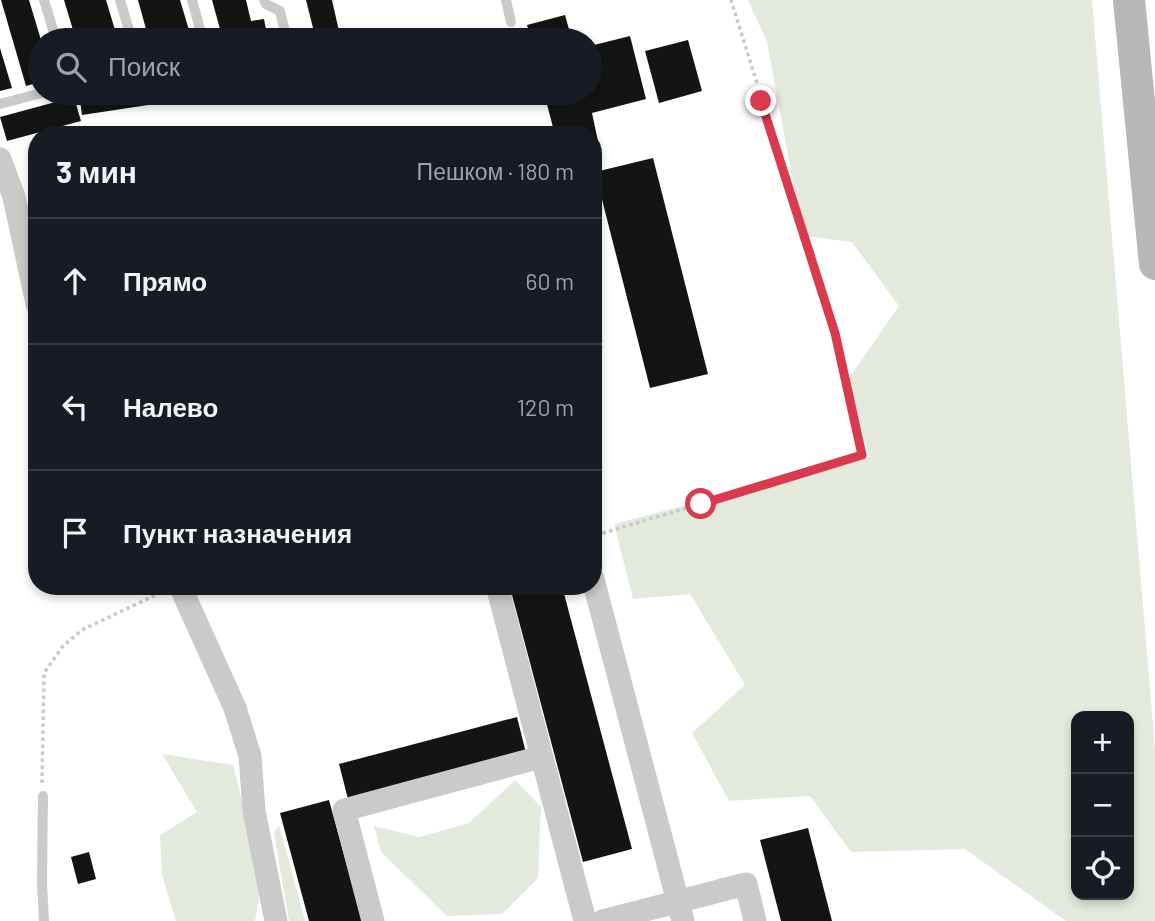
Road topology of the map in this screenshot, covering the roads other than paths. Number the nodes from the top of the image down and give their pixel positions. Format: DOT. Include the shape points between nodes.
graph roads {
  1 [pos="44,0"];
  2 [pos="120,0"];
  3 [pos="191,0"];
  4 [pos="264,0"];
  5 [pos="506,0"];
  6 [pos="1129,0"];
  7 [pos="511,22"];
  8 [pos="52,28"];
  9 [pos="128,28"];
  10 [pos="199,28"];
  11 [pos="285,28"];
  12 [pos="28,97"];
  13 [pos="0,104"];
  14 [pos="0,159"];
  15 [pos="28,262"];
  16 [pos="1155,264"];
  17 [pos="175,595"];
  18 [pos="499,595"];
  19 [pos="597,595"];
  20 [pos="541,757"];
  21 [pos="43,796"];
  22 [pos="681,911"];
  23 [pos="44,921"];
  24 [pos="276,921"];
  25 [pos="373,921"];
  26 [pos="585,921"];
  27 [pos="603,921"];
  28 [pos="755,921"];
  1 -- 8 [label="lane"];
  2 -- 9 [label="lane"];
  3 -- 10 [label="lane"];
  4 -- 11 [label="lane" via="280,11"];
  5 -- 7 [label="lane"];
  6 -- 16 [label="street"];
  12 -- 13 [label="lane"];
  14 -- 15 [label="street" via="14,197"];
  17 -- 24 [label="street" via="235,708 250,756 254,811"];
  18 -- 20 [label="street"];
  19 -- 22 [label="street"];
  20 -- 25 [label="street" via="344,810"];
  20 -- 26 [label="street"];
  21 -- 23 [label="lane"];
  22 -- 27 [label="street"];
  22 -- 28 [label="street" via="746,884"];
}
